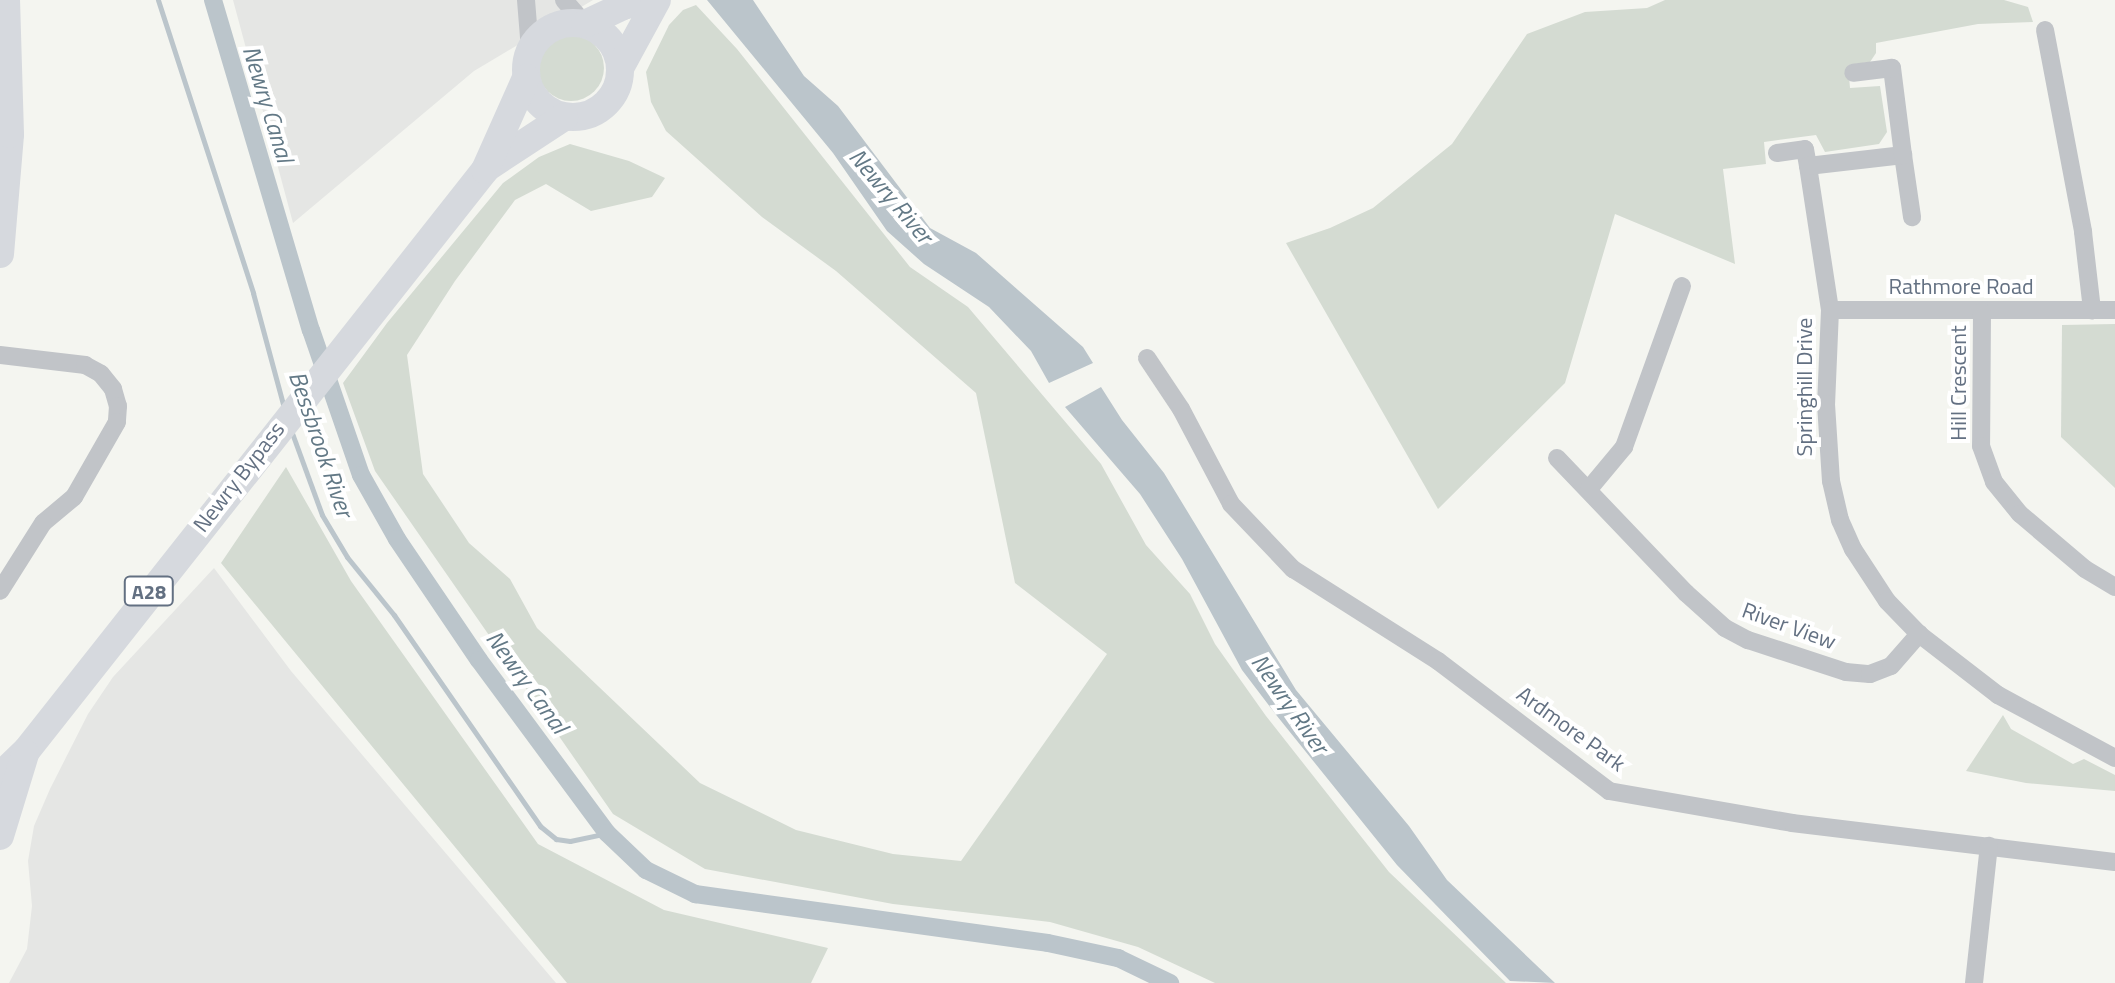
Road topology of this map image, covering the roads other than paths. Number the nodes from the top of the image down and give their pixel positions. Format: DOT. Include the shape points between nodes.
graph roads {
  1 [pos="6,0"];
  2 [pos="526,0"];
  3 [pos="564,0"];
  4 [pos="645,0"];
  5 [pos="657,0"];
  6 [pos="585,24"];
  7 [pos="2045,30"];
  8 [pos="530,50"];
  9 [pos="620,68"];
  10 [pos="1853,73"];
  11 [pos="526,78"];
  12 [pos="564,117"];
  13 [pos="1777,153"];
  14 [pos="1903,155"];
  15 [pos="1808,166"];
  16 [pos="485,170"];
  17 [pos="3,196"];
  18 [pos="1912,217"];
  19 [pos="0,254"];
  20 [pos="1682,286"];
  21 [pos="1830,310"];
  22 [pos="2092,310"];
  23 [pos="2115,310"];
  24 [pos="1982,312"];
  25 [pos="0,355"];
  26 [pos="1147,358"];
  27 [pos="1557,458"];
  28 [pos="1589,489"];
  29 [pos="2115,587"];
  30 [pos="0,591"];
  31 [pos="1919,634"];
  32 [pos="27,750"];
  33 [pos="2115,758"];
  34 [pos="0,776"];
  35 [pos="0,836"];
  36 [pos="1989,846"];
  37 [pos="2115,862"];
  38 [pos="1974,983"];
  1 -- 17 [label="highway" via="10,134"];
  2 -- 8 [label="street"];
  3 -- 6 [label="street"];
  4 -- 6 [label="highway"];
  5 -- 9 [label="highway"];
  6 -- 8 [label="highway" via="559,25"];
  6 -- 9 [label="highway" via="609,39"];
  7 -- 22 [label="street" via="2083,232"];
  8 -- 11 [label="highway"];
  9 -- 12 [label="highway" via="619,82 604,106"];
  10 -- 14 [label="street" via="1892,68"];
  11 -- 12 [label="highway" via="539,103"];
  11 -- 16 [label="highway"];
  12 -- 16 [label="highway"];
  13 -- 15 [label="street" via="1805,149"];
  14 -- 15 [label="street"];
  14 -- 18 [label="street"];
  15 -- 21 [label="street, Springhill Drive"];
  16 -- 32 [label="highway, Newry Bypass / A28"];
  17 -- 19 [label="highway"];
  20 -- 28 [label="street" via="1624,447"];
  21 -- 24 [label="street, Rathmore Road"];
  21 -- 31 [label="street, Springhill Drive" via="1827,441 1840,520 1872,580"];
  22 -- 23 [label="street, Rathmore Road"];
  22 -- 24 [label="street, Rathmore Road"];
  24 -- 29 [label="street, Hill Crescent" via="1981,446 1994,482 2020,514 2085,569"];
  25 -- 30 [label="street" via="85,365 101,374 118,406 117,422 74,497 43,523"];
  26 -- 36 [label="street, Ardmore Park" via="1181,409 1231,504 1293,569 1438,661 1609,791 1792,823"];
  27 -- 28 [label="street, River View"];
  28 -- 31 [label="street, River View" via="1686,593 1725,628 1748,640 1846,672 1870,674 1891,666"];
  31 -- 33 [label="street, Springhill Drive" via="1998,695"];
  32 -- 34 [label="highway"];
  32 -- 35 [label="highway"];
  36 -- 37 [label="street, Ardmore Park"];
  36 -- 38 [label="street"];
}
